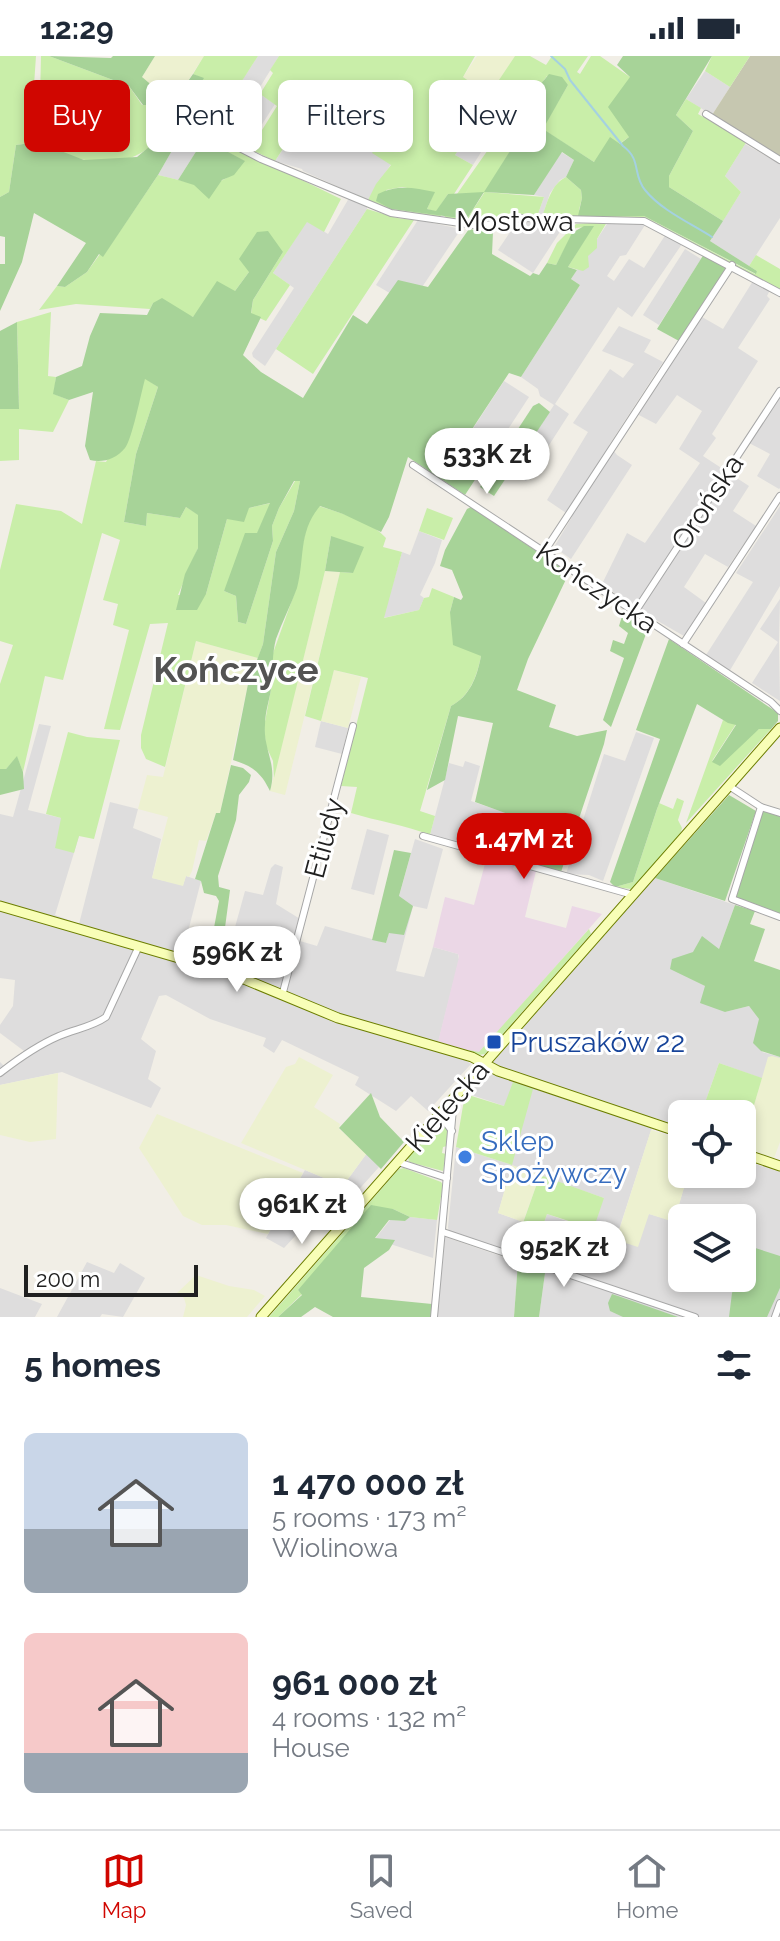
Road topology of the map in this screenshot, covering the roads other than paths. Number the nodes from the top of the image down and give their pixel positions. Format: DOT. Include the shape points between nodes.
graph roads {
  1 [pos="706,114"];
  2 [pos="247,152"];
  3 [pos="780,160"];
  4 [pos="732,265"];
  5 [pos="780,293"];
  6 [pos="780,391"];
  7 [pos="413,465"];
  8 [pos="780,496"];
  9 [pos="544,552"];
  10 [pos="635,612"];
  11 [pos="683,644"];
  12 [pos="780,711"];
  13 [pos="353,726"];
  14 [pos="780,728"];
  15 [pos="729,786"];
  16 [pos="761,807"];
  17 [pos="780,813"];
  18 [pos="423,836"];
  19 [pos="633,895"];
  20 [pos="0,906"];
  21 [pos="780,917"];
  22 [pos="139,946"];
  23 [pos="282,996"];
  24 [pos="484,1065"];
  25 [pos="0,1073"];
  26 [pos="454,1098"];
  27 [pos="436,1119"];
  28 [pos="668,1128"];
  29 [pos="452,1131"];
  30 [pos="756,1158"];
  31 [pos="398,1162"];
  32 [pos="780,1166"];
  33 [pos="447,1178"];
  34 [pos="443,1232"];
  35 [pos="780,1303"];
  36 [pos="261,1317"];
  37 [pos="434,1317"];
  38 [pos="695,1317"];
  39 [pos="775,1317"];
  1 -- 3 [label="street"];
  2 -- 4 [label="street, Mostowa" via="387,212 481,226 522,218 637,220"];
  4 -- 5 [label="street, Mostowa"];
  4 -- 9 [label="street"];
  6 -- 10 [label="street, Orońska"];
  7 -- 9 [label="street, Kończycka"];
  8 -- 11 [label="street"];
  9 -- 10 [label="street, Kończycka"];
  10 -- 11 [label="street, Kończycka"];
  11 -- 12 [label="street, Kończycka"];
  13 -- 23 [label="street, Etiudy"];
  14 -- 15 [label="main road, Kielecka"];
  15 -- 16 [label="street"];
  15 -- 19 [label="main road, Kielecka"];
  16 -- 17 [label="street"];
  16 -- 21 [label="street" via="732,895 734,902"];
  18 -- 19 [label="street"];
  19 -- 24 [label="main road, Kielecka"];
  20 -- 22 [label="main road"];
  22 -- 23 [label="main road" via="227,972"];
  22 -- 25 [label="street" via="106,1017 57,1037"];
  23 -- 24 [label="main road"];
  24 -- 26 [label="main road, Kielecka"];
  24 -- 28 [label="main road"];
  26 -- 27 [label="main road, Kielecka"];
  26 -- 29 [label="street"];
  27 -- 29 [label="street"];
  27 -- 31 [label="main road, Kielecka"];
  29 -- 33 [label="street"];
  30 -- 32 [label="main road"];
  31 -- 33 [label="street"];
  31 -- 36 [label="main road, Kielecka"];
  33 -- 34 [label="street"];
  34 -- 37 [label="street"];
  34 -- 38 [label="street"];
  35 -- 39 [label="street"];
}
